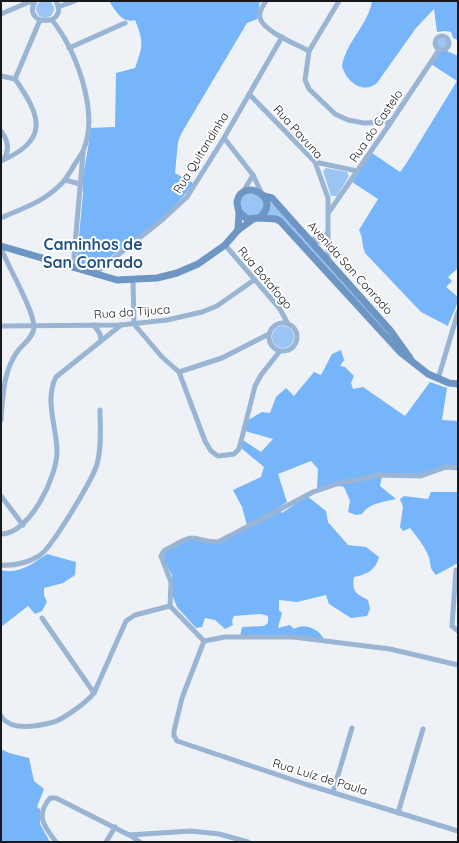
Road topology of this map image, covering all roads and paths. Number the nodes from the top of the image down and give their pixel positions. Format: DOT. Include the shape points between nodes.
graph roads {
  1 [pos="56,1"];
  2 [pos="75,1"];
  3 [pos="266,1"];
  4 [pos="338,1"];
  5 [pos="35,2"];
  6 [pos="58,7"];
  7 [pos="1,14"];
  8 [pos="40,20"];
  9 [pos="52,20"];
  10 [pos="125,23"];
  11 [pos="282,37"];
  12 [pos="69,48"];
  13 [pos="309,50"];
  14 [pos="438,50"];
  15 [pos="1,76"];
  16 [pos="15,79"];
  17 [pos="249,94"];
  18 [pos="392,122"];
  19 [pos="1,131"];
  20 [pos="224,138"];
  21 [pos="83,150"];
  22 [pos="3,160"];
  23 [pos="315,162"];
  24 [pos="357,171"];
  25 [pos="70,172"];
  26 [pos="253,175"];
  27 [pos="80,176"];
  28 [pos="64,180"];
  29 [pos="80,184"];
  30 [pos="242,194"];
  31 [pos="262,194"];
  32 [pos="239,212"];
  33 [pos="329,212"];
  34 [pos="1,218"];
  35 [pos="256,219"];
  36 [pos="238,230"];
  37 [pos="328,231"];
  38 [pos="309,238"];
  39 [pos="225,246"];
  40 [pos="1,247"];
  41 [pos="328,260"];
  42 [pos="73,268"];
  43 [pos="94,274"];
  44 [pos="133,280"];
  45 [pos="254,280"];
  46 [pos="458,312"];
  47 [pos="134,324"];
  48 [pos="288,324"];
  49 [pos="94,325"];
  50 [pos="121,325"];
  51 [pos="1,326"];
  52 [pos="34,326"];
  53 [pos="269,334"];
  54 [pos="101,340"];
  55 [pos="280,351"];
  56 [pos="413,361"];
  57 [pos="179,372"];
  58 [pos="438,379"];
  59 [pos="458,384"];
  60 [pos="100,410"];
  61 [pos="1,420"];
  62 [pos="458,468"];
  63 [pos="1,496"];
  64 [pos="23,525"];
  65 [pos="1,534"];
  66 [pos="1,565"];
  67 [pos="456,570"];
  68 [pos="170,606"];
  69 [pos="42,618"];
  70 [pos="458,631"];
  71 [pos="204,641"];
  72 [pos="458,666"];
  73 [pos="94,693"];
  74 [pos="1,716"];
  75 [pos="352,728"];
  76 [pos="423,729"];
  77 [pos="333,792"];
  78 [pos="398,812"];
  79 [pos="115,827"];
  80 [pos="458,831"];
  81 [pos="129,835"];
  82 [pos="238,840"];
  83 [pos="56,842"];
  84 [pos="106,842"];
  85 [pos="140,842"];
  86 [pos="248,842"];
  1 -- 6 [label="street"];
  2 -- 6 [label="street"];
  3 -- 11 [label="street" via="259,18 263,24"];
  4 -- 13 [label="street"];
  5 -- 7 [label="street"];
  5 -- 8 [label="street" via="33,10"];
  6 -- 9 [label="street" via="57,14"];
  8 -- 9 [label="street"];
  8 -- 16 [label="street"];
  9 -- 12 [label="street"];
  10 -- 12 [label="street"];
  11 -- 13 [label="street"];
  11 -- 17 [label="street, Rua Quitandinha"];
  12 -- 21 [label="street" via="87,101 87,132"];
  13 -- 18 [label="street" via="305,80 317,99 335,114 348,120 364,123"];
  14 -- 18 [label="street, Rua do Castelo"];
  15 -- 16 [label="street"];
  16 -- 22 [label="street" via="34,108 36,126 27,146"];
  17 -- 20 [label="street, Rua Quitandinha"];
  17 -- 23 [label="street, Rua Pavuna"];
  18 -- 24 [label="street, Rua do Castelo"];
  19 -- 22 [label="street" via="8,144"];
  20 -- 26 [label="street"];
  20 -- 43 [label="street, Rua Quitandinha" via="187,197"];
  21 -- 25 [label="street"];
  21 -- 27 [label="street"];
  23 -- 24 [label="street"];
  23 -- 33 [label="street, Rua Pavuna" via="328,198"];
  24 -- 33 [label="street, Rua do Castelo"];
  25 -- 27 [label="street"];
  25 -- 28 [label="street"];
  26 -- 30 [label="street"];
  26 -- 31 [label="street"];
  27 -- 29 [label="street"];
  28 -- 29 [label="street"];
  28 -- 34 [label="street" via="43,198"];
  29 -- 42 [label="street"];
  30 -- 31 [label="street" via="251,190"];
  30 -- 32 [label="street" via="237,202"];
  31 -- 35 [label="street" via="267,205 263,214"];
  31 -- 38 [label="street, Avenida San Conrado" via="272,198"];
  32 -- 35 [label="street" via="247,219"];
  32 -- 36 [label="street"];
  33 -- 37 [label="street, Rua Pavuna"];
  35 -- 36 [label="street"];
  35 -- 56 [label="street, Avenida San Conrado" via="280,221 385,338"];
  36 -- 39 [label="street"];
  37 -- 38 [label="street" via="320,242"];
  37 -- 41 [label="street, Rua Pavuna"];
  38 -- 41 [label="street, Avenida San Conrado"];
  39 -- 44 [label="street" via="177,274"];
  39 -- 45 [label="street, Rua Botafogo"];
  40 -- 42 [label="street"];
  40 -- 52 [label="street" via="27,302"];
  41 -- 56 [label="street, Avenida San Conrado" via="390,330"];
  42 -- 43 [label="street"];
  43 -- 44 [label="street" via="117,280"];
  44 -- 47 [label="street"];
  45 -- 47 [label="street, Rua da Tijuca" via="231,298 202,312"];
  45 -- 48 [label="street, Rua Botafogo" via="280,309"];
  46 -- 58 [label="street"];
  47 -- 50 [label="street, Rua da Tijuca"];
  47 -- 57 [label="street" via="162,357"];
  48 -- 53 [label="street" via="278,324"];
  48 -- 55 [label="street" via="295,330 297,339 293,348"];
  49 -- 50 [label="street, Rua da Tijuca"];
  49 -- 52 [label="street, Rua da Tijuca"];
  49 -- 54 [label="street"];
  50 -- 54 [label="street"];
  51 -- 52 [label="street, Rua da Tijuca"];
  52 -- 61 [label="street" via="31,335 10,363 4,388"];
  53 -- 55 [label="street" via="272,346"];
  53 -- 57 [label="street" via="222,358"];
  54 -- 64 [label="street" via="56,377 51,387 50,400 57,451 55,467 36,511"];
  55 -- 57 [label="street" via="261,374 255,386 239,448 234,454 225,457 211,451 205,441"];
  56 -- 58 [label="street, Avenida San Conrado" via="423,371"];
  58 -- 59 [label="street, Avenida San Conrado"];
  60 -- 66 [label="street" via="100,453 97,464 92,478 54,539 40,556 11,566"];
  62 -- 68 [label="street" via="446,467 424,476 387,474 359,478 313,492 218,542 197,537 185,538 163,551 161,556 171,582"];
  63 -- 64 [label="street"];
  64 -- 65 [label="street" via="12,532"];
  67 -- 70 [label="street" via="452,626"];
  68 -- 71 [label="street"];
  68 -- 73 [label="street" via="135,615 126,621"];
  69 -- 73 [label="street"];
  71 -- 72 [label="street" via="225,637 293,637 390,649"];
  71 -- 77 [label="street, Rua Luíz de Paula" via="182,698 174,730 177,741"];
  73 -- 74 [label="street" via="88,700 54,722 22,727 12,725"];
  75 -- 77 [label="street"];
  76 -- 78 [label="street"];
  77 -- 78 [label="street, Rua Luíz de Paula"];
  78 -- 80 [label="street, Rua Luíz de Paula"];
  79 -- 81 [label="street"];
  79 -- 83 [label="street" via="56,798 50,798 41,815"];
  79 -- 84 [label="street"];
  81 -- 82 [label="street" via="191,831"];
  81 -- 85 [label="street"];
  82 -- 86 [label="street"];
}
